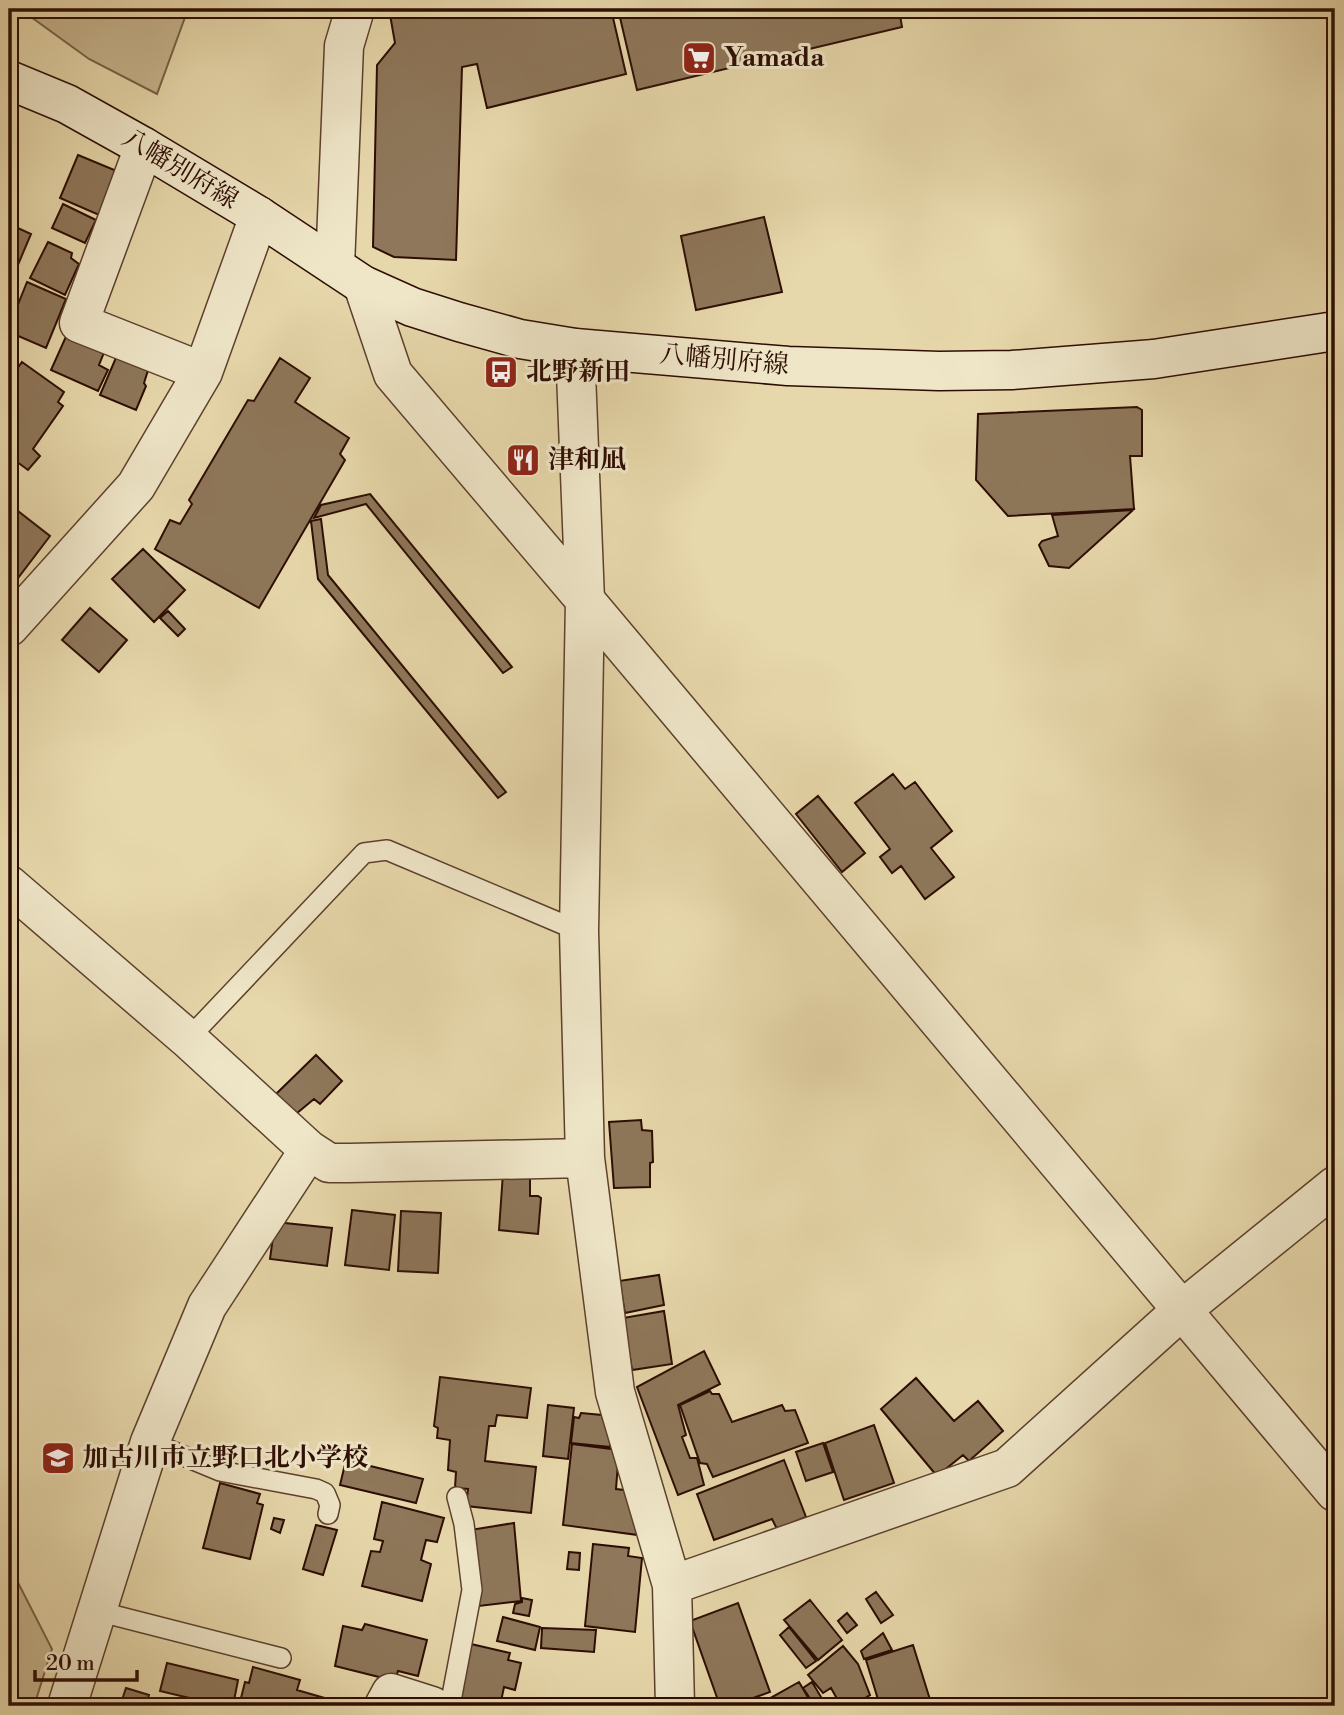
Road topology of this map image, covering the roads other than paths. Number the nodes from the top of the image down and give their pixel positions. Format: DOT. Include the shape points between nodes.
graph roads {
  1 [pos="355,9"];
  2 [pos="9,80"];
  3 [pos="144,147"];
  4 [pos="260,216"];
  5 [pos="349,275"];
  6 [pos="1335,331"];
  7 [pos="575,348"];
  8 [pos="203,372"];
  9 [pos="584,600"];
  10 [pos="9,627"];
  11 [pos="9,885"];
  12 [pos="579,931"];
  13 [pos="188,1039"];
  14 [pos="309,1150"];
  15 [pos="585,1158"];
  16 [pos="1335,1186"];
  17 [pos="1183,1309"];
  18 [pos="150,1442"];
  19 [pos="1335,1492"];
  20 [pos="457,1497"];
  21 [pos="328,1514"];
  22 [pos="672,1586"];
  23 [pos="97,1611"];
  24 [pos="281,1658"];
  25 [pos="67,1706"];
  26 [pos="384,1706"];
  27 [pos="432,1706"];
  28 [pos="450,1706"];
  29 [pos="675,1706"];
  1 -- 5 [label="street" via="344,46"];
  2 -- 3 [label="street, 八幡別府線" via="67,104"];
  3 -- 4 [label="street, 八幡別府線"];
  3 -- 8 [label="street" via="79,323"];
  4 -- 5 [label="street, 八幡別府線"];
  4 -- 8 [label="street"];
  5 -- 7 [label="street, 八幡別府線" via="412,307 520,339"];
  5 -- 9 [label="street" via="393,374"];
  6 -- 7 [label="street, 八幡別府線" via="1153,359 1012,370 788,366"];
  7 -- 9 [label="street"];
  8 -- 10 [label="street" via="136,486"];
  9 -- 12 [label="street"];
  9 -- 17 [label="street"];
  11 -- 13 [label="street"];
  12 -- 13 [label="lane" via="387,850 364,853"];
  12 -- 15 [label="street"];
  13 -- 14 [label="street"];
  14 -- 15 [label="street" via="329,1163"];
  14 -- 18 [label="street" via="206,1306"];
  15 -- 22 [label="street" via="615,1392"];
  16 -- 17 [label="street"];
  17 -- 19 [label="street"];
  17 -- 22 [label="street" via="1007,1468"];
  18 -- 21 [label="lane" via="220,1471 316,1489 325,1493"];
  18 -- 23 [label="street"];
  20 -- 28 [label="lane" via="472,1590"];
  22 -- 29 [label="street"];
  23 -- 24 [label="lane"];
  23 -- 25 [label="street"];
  26 -- 27 [label="street" via="391,1693"];
}
